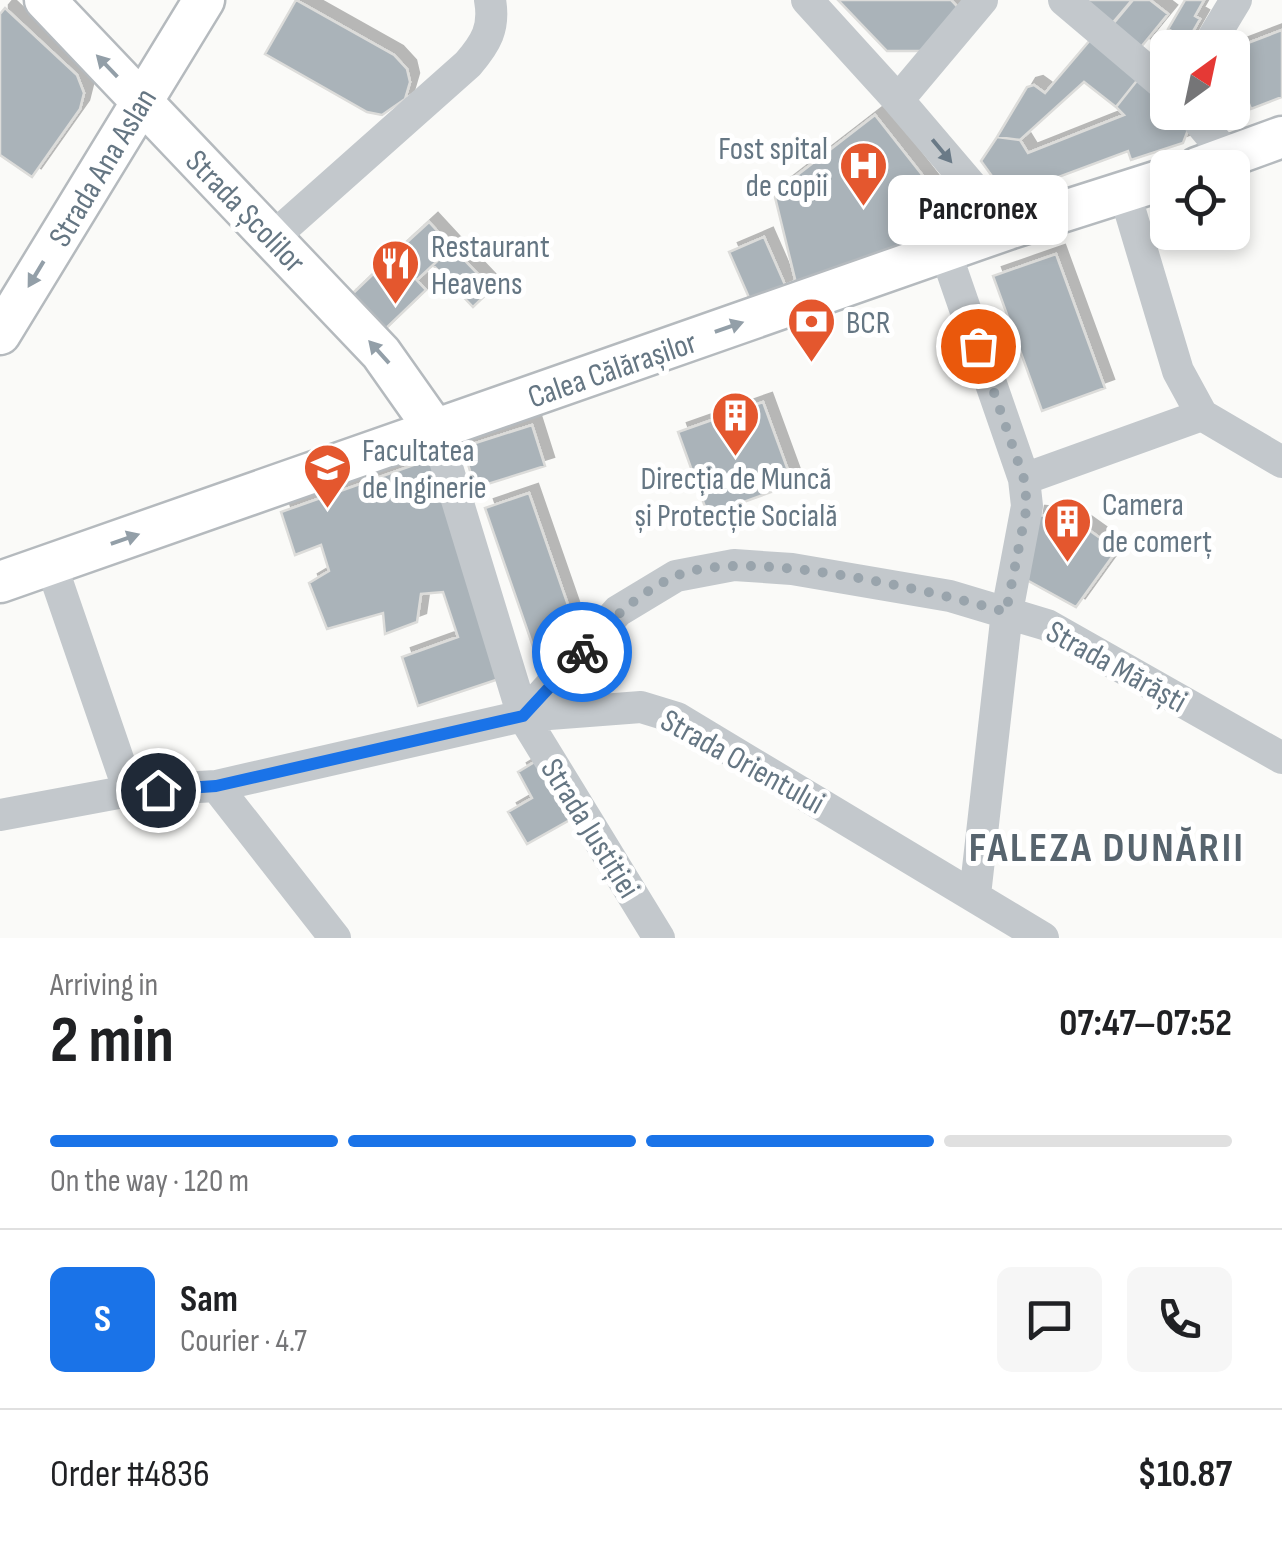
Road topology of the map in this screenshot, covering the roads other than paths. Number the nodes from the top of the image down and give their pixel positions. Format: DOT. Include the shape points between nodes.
graph roads {
  1 [pos="45,0"];
  2 [pos="204,0"];
  3 [pos="490,0"];
  4 [pos="807,0"];
  5 [pos="982,0"];
  6 [pos="1064,0"];
  7 [pos="1236,0"];
  8 [pos="1218,30"];
  9 [pos="1150,73"];
  10 [pos="898,100"];
  11 [pos="141,101"];
  12 [pos="1282,137"];
  13 [pos="1246,150"];
  14 [pos="1150,185"];
  15 [pos="1125,194"];
  16 [pos="1008,229"];
  17 [pos="272,239"];
  18 [pos="945,250"];
  19 [pos="0,334"];
  20 [pos="1202,415"];
  21 [pos="436,431"];
  22 [pos="1282,462"];
  23 [pos="1024,479"];
  24 [pos="51,564"];
  25 [pos="0,582"];
  26 [pos="1006,612"];
  27 [pos="523,716"];
  28 [pos="1282,758"];
  29 [pos="216,786"];
  30 [pos="129,791"];
  31 [pos="0,815"];
  32 [pos="976,895"];
  33 [pos="325,933"];
  34 [pos="659,938"];
  35 [pos="1043,938"];
  11 -- 1 [label="main road, Strada Școlilor, one-way"];
  2 -- 11 [label="main road, Strada Ana Aslan"];
  3 -- 17 [label="street" via="494,20 468,64"];
  4 -- 10 [label="street"];
  5 -- 10 [label="street"];
  6 -- 9 [label="street"];
  7 -- 8 [label="street"];
  10 -- 16 [label="street, one-way"];
  11 -- 17 [label="main road, Strada Școlilor"];
  11 -- 19 [label="main road, Strada Ana Aslan, one-way"];
  12 -- 13 [label="main road"];
  14 -- 15 [label="main road, Calea Călărașilor"];
  15 -- 16 [label="main road, Calea Călărașilor"];
  15 -- 20 [label="street" via="1178,371"];
  16 -- 18 [label="main road, Calea Călărașilor"];
  21 -- 17 [label="main road, Strada Școlilor, one-way" via="381,352"];
  21 -- 18 [label="main road, Calea Călărașilor, one-way"];
  18 -- 23 [label="street"];
  20 -- 22 [label="street"];
  20 -- 23 [label="street"];
  24 -- 21 [label="main road, Calea Călărașilor, one-way"];
  21 -- 27 [label="street, Strada Justiției"];
  23 -- 26 [label="street" via="1027,506"];
  24 -- 25 [label="main road, Calea Călărașilor"];
  24 -- 30 [label="street"];
  26 -- 27 [label="street, Strada Mărăști" via="792,569 700,569 618,611"];
  26 -- 28 [label="street, Strada Mărăști" via="1060,632"];
  26 -- 32 [label="street"];
  27 -- 29 [label="street, Strada Orientului"];
  27 -- 32 [label="street, Strada Orientului" via="658,710"];
  27 -- 34 [label="street, Strada Justiției"];
  29 -- 30 [label="street, Strada Orientului"];
  29 -- 33 [label="street"];
  30 -- 31 [label="street, Strada Orientului"];
  32 -- 35 [label="street, Strada Orientului"];
}
